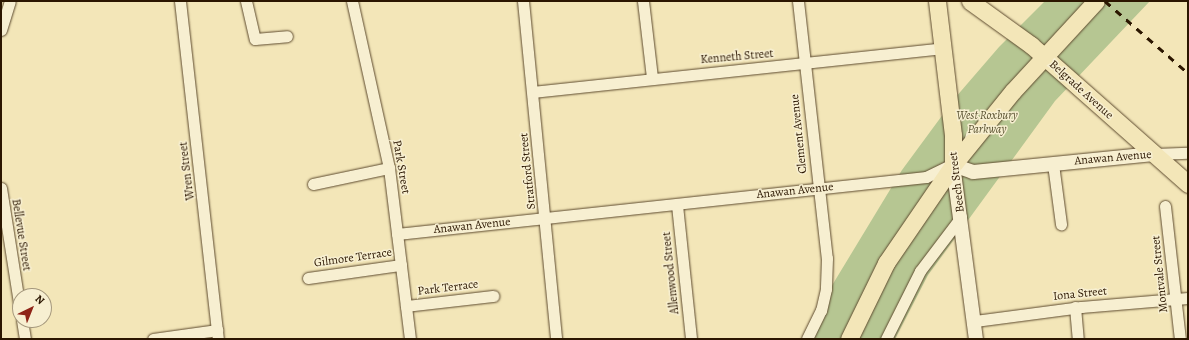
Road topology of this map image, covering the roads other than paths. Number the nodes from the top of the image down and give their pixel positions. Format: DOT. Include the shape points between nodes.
graph roads {
  1 [pos="10,1"];
  2 [pos="180,1"];
  3 [pos="246,1"];
  4 [pos="352,1"];
  5 [pos="523,1"];
  6 [pos="643,1"];
  7 [pos="798,1"];
  8 [pos="937,1"];
  9 [pos="970,1"];
  10 [pos="1096,1"];
  11 [pos="1,30"];
  12 [pos="286,36"];
  13 [pos="942,48"];
  14 [pos="1044,56"];
  15 [pos="804,64"];
  16 [pos="652,78"];
  17 [pos="533,92"];
  18 [pos="1188,153"];
  19 [pos="1154,154"];
  20 [pos="1053,164"];
  21 [pos="953,165"];
  22 [pos="389,168"];
  23 [pos="312,184"];
  24 [pos="1188,184"];
  25 [pos="1,188"];
  26 [pos="818,189"];
  27 [pos="677,205"];
  28 [pos="1165,206"];
  29 [pos="961,217"];
  30 [pos="547,218"];
  31 [pos="1061,224"];
  32 [pos="397,234"];
  33 [pos="6,248"];
  34 [pos="401,265"];
  35 [pos="308,278"];
  36 [pos="15,288"];
  37 [pos="493,296"];
  38 [pos="1182,299"];
  39 [pos="406,306"];
  40 [pos="1075,307"];
  41 [pos="975,321"];
  42 [pos="23,328"];
  43 [pos="218,335"];
  44 [pos="24,339"];
  45 [pos="153,339"];
  46 [pos="410,339"];
  47 [pos="556,339"];
  48 [pos="691,339"];
  49 [pos="807,339"];
  50 [pos="849,339"];
  51 [pos="886,339"];
  52 [pos="976,339"];
  53 [pos="1078,339"];
  54 [pos="1180,339"];
  1 -- 11 [label="street"];
  2 -- 43 [label="street, Wren Street"];
  3 -- 12 [label="street" via="255,39"];
  4 -- 22 [label="street, Park Street"];
  5 -- 17 [label="street, Stratford Street"];
  6 -- 16 [label="street"];
  7 -- 15 [label="street, Clement Avenue"];
  8 -- 13 [label="main road, Beech Street"];
  9 -- 14 [label="main road, Belgrade Avenue" via="1007,25"];
  10 -- 14 [label="main road"];
  13 -- 15 [label="street, Kenneth Street"];
  13 -- 21 [label="main road, Beech Street"];
  14 -- 19 [label="main road, Belgrade Avenue"];
  14 -- 21 [label="main road"];
  15 -- 16 [label="street, Kenneth Street"];
  15 -- 26 [label="street, Clement Avenue"];
  16 -- 17 [label="street, Kenneth Street"];
  17 -- 30 [label="street, Stratford Street"];
  18 -- 19 [label="street, Anawan Avenue"];
  19 -- 20 [label="street, Anawan Avenue"];
  19 -- 24 [label="main road, Belgrade Avenue"];
  20 -- 21 [label="street, Anawan Avenue" via="973,172"];
  20 -- 31 [label="street"];
  21 -- 26 [label="street, Anawan Avenue" via="926,177"];
  21 -- 29 [label="street, Beech Street"];
  21 -- 50 [label="main road" via="886,263"];
  22 -- 23 [label="street"];
  22 -- 32 [label="street, Park Street"];
  25 -- 33 [label="street, Bellevue Street"];
  26 -- 27 [label="street, Anawan Avenue"];
  26 -- 49 [label="street, Clement Avenue" via="827,258 826,289 821,310"];
  27 -- 30 [label="street, Anawan Avenue"];
  27 -- 48 [label="street, Allenwood Street"];
  28 -- 38 [label="street, Montvale Street"];
  29 -- 41 [label="street, Beech Street"];
  29 -- 51 [label="street" via="920,271"];
  30 -- 32 [label="street, Anawan Avenue"];
  30 -- 47 [label="street, Stratford Street"];
  32 -- 34 [label="street, Park Street"];
  33 -- 36 [label="street, Bellevue Street"];
  34 -- 35 [label="street, Gilmore Terrace"];
  34 -- 39 [label="street, Park Street"];
  37 -- 39 [label="street, Park Terrace"];
  38 -- 40 [label="street, Iona Street"];
  38 -- 54 [label="street, Montvale Street"];
  39 -- 46 [label="street, Park Street"];
  40 -- 41 [label="street, Iona Street"];
  40 -- 53 [label="street"];
  41 -- 52 [label="street, Beech Street"];
  42 -- 44 [label="street"];
  43 -- 45 [label="street"];
}
